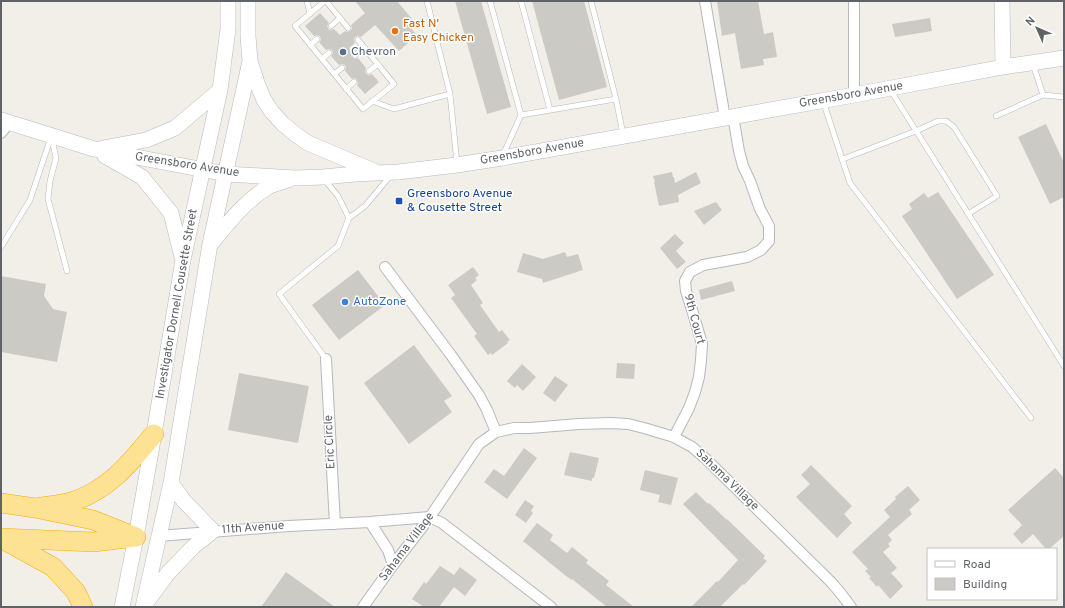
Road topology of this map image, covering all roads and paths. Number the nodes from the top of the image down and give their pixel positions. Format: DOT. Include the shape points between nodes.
graph roads {
  1 [pos="228,1"];
  2 [pos="248,1"];
  3 [pos="307,1"];
  4 [pos="325,1"];
  5 [pos="427,1"];
  6 [pos="490,1"];
  7 [pos="521,1"];
  8 [pos="591,1"];
  9 [pos="705,1"];
  10 [pos="854,1"];
  11 [pos="1002,1"];
  12 [pos="310,14"];
  13 [pos="340,18"];
  14 [pos="331,26"];
  15 [pos="348,28"];
  16 [pos="316,40"];
  17 [pos="358,40"];
  18 [pos="310,45"];
  19 [pos="365,48"];
  20 [pos="329,53"];
  21 [pos="355,56"];
  22 [pos="1064,58"];
  23 [pos="322,59"];
  24 [pos="250,61"];
  25 [pos="1032,63"];
  26 [pos="378,64"];
  27 [pos="1002,67"];
  28 [pos="342,68"];
  29 [pos="369,71"];
  30 [pos="334,74"];
  31 [pos="354,82"];
  32 [pos="889,88"];
  33 [pos="346,89"];
  34 [pos="220,90"];
  35 [pos="450,94"];
  36 [pos="854,95"];
  37 [pos="1043,95"];
  38 [pos="1064,97"];
  39 [pos="616,99"];
  40 [pos="822,100"];
  41 [pos="372,101"];
  42 [pos="550,110"];
  43 [pos="521,115"];
  44 [pos="996,116"];
  45 [pos="729,117"];
  46 [pos="4,125"];
  47 [pos="916,131"];
  48 [pos="52,136"];
  49 [pos="624,136"];
  50 [pos="94,149"];
  51 [pos="502,158"];
  52 [pos="843,159"];
  53 [pos="458,165"];
  54 [pos="202,170"];
  55 [pos="386,173"];
  56 [pos="226,174"];
  57 [pos="323,177"];
  58 [pos="295,178"];
  59 [pos="968,214"];
  60 [pos="348,218"];
  61 [pos="210,244"];
  62 [pos="1,246"];
  63 [pos="183,260"];
  64 [pos="385,267"];
  65 [pos="67,271"];
  66 [pos="326,359"];
  67 [pos="1064,366"];
  68 [pos="1031,418"];
  69 [pos="496,432"];
  70 [pos="154,434"];
  71 [pos="674,436"];
  72 [pos="171,483"];
  73 [pos="1,503"];
  74 [pos="35,508"];
  75 [pos="430,517"];
  76 [pos="370,522"];
  77 [pos="335,524"];
  78 [pos="214,531"];
  79 [pos="158,536"];
  80 [pos="136,537"];
  81 [pos="1,538"];
  82 [pos="393,565"];
  83 [pos="83,607"];
  84 [pos="122,607"];
  85 [pos="143,607"];
  86 [pos="363,607"];
  87 [pos="551,607"];
  88 [pos="851,607"];
  1 -- 34 [label="main road, Investigator Dornell Cousette Street" via="228,29"];
  2 -- 24 [label="main road"];
  3 -- 12 [label="lane"];
  4 -- 12 [label="lane"];
  4 -- 13 [label="lane"];
  5 -- 35 [label="lane"];
  6 -- 43 [label="lane"];
  7 -- 42 [label="lane"];
  8 -- 39 [label="lane"];
  9 -- 45 [label="street, 9th Court"];
  10 -- 36 [label="street"];
  11 -- 27 [label="main road"];
  12 -- 18 [label="lane" via="295,26"];
  13 -- 14 [label="lane"];
  13 -- 15 [label="lane"];
  16 -- 18 [label="lane"];
  17 -- 19 [label="lane"];
  18 -- 23 [label="lane"];
  19 -- 21 [label="lane"];
  19 -- 26 [label="lane"];
  20 -- 23 [label="lane"];
  22 -- 25 [label="main road, Greensboro Avenue"];
  23 -- 30 [label="lane"];
  24 -- 55 [label="main road" via="264,100 286,127 308,143"];
  24 -- 56 [label="main road, Investigator Dornell Cousette Street"];
  25 -- 27 [label="main road, Greensboro Avenue"];
  25 -- 37 [label="lane"];
  26 -- 29 [label="lane"];
  26 -- 41 [label="lane" via="394,84"];
  27 -- 32 [label="main road, Greensboro Avenue"];
  28 -- 30 [label="lane"];
  30 -- 33 [label="lane"];
  31 -- 33 [label="lane"];
  32 -- 36 [label="main road, Greensboro Avenue"];
  32 -- 47 [label="lane"];
  33 -- 41 [label="lane" via="363,109"];
  34 -- 50 [label="main road" via="175,128 146,140"];
  34 -- 54 [label="main road, Investigator Dornell Cousette Street"];
  35 -- 41 [label="lane" via="394,109"];
  35 -- 53 [label="lane"];
  36 -- 40 [label="main road, Greensboro Avenue"];
  37 -- 38 [label="lane"];
  37 -- 44 [label="lane"];
  39 -- 42 [label="lane"];
  39 -- 49 [label="lane"];
  40 -- 45 [label="main road, Greensboro Avenue"];
  40 -- 52 [label="lane"];
  42 -- 43 [label="lane"];
  43 -- 51 [label="lane"];
  45 -- 49 [label="main road, Greensboro Avenue"];
  45 -- 71 [label="street, 9th Court" via="743,166 769,226 768,241 761,250 747,257 703,265 690,272 685,281 702,344 701,360 695,392"];
  46 -- 48 [label="main road, Greensboro Avenue"];
  47 -- 52 [label="lane"];
  47 -- 59 [label="lane"];
  47 -- 59 [label="lane" via="938,121 946,121 954,127 993,189 997,196"];
  48 -- 50 [label="main road, Greensboro Avenue"];
  48 -- 62 [label="lane" via="30,200"];
  48 -- 65 [label="lane" via="56,158 48,199"];
  49 -- 51 [label="main road, Greensboro Avenue"];
  50 -- 54 [label="main road, Greensboro Avenue"];
  50 -- 63 [label="main road" via="142,177 171,213"];
  51 -- 53 [label="main road, Greensboro Avenue"];
  52 -- 68 [label="lane" via="850,183"];
  53 -- 55 [label="main road, Greensboro Avenue"];
  54 -- 56 [label="main road, Greensboro Avenue"];
  54 -- 63 [label="main road, Investigator Dornell Cousette Street"];
  55 -- 57 [label="main road, Greensboro Avenue"];
  55 -- 60 [label="lane" via="365,206"];
  56 -- 58 [label="main road, Greensboro Avenue"];
  56 -- 61 [label="main road, Investigator Dornell Cousette Street"];
  57 -- 58 [label="main road, Greensboro Avenue"];
  57 -- 60 [label="lane" via="338,196"];
  58 -- 61 [label="main road" via="269,187 251,199"];
  59 -- 67 [label="lane"];
  60 -- 66 [label="lane" via="338,246 279,294"];
  61 -- 72 [label="main road, Investigator Dornell Cousette Street"];
  63 -- 70 [label="main road, Investigator Dornell Cousette Street"];
  64 -- 69 [label="street" via="479,395"];
  66 -- 77 [label="street, Eric Circle"];
  69 -- 71 [label="street, Sahama Village" via="516,428 579,424 628,424"];
  69 -- 75 [label="street, Sahama Village" via="480,444"];
  70 -- 74 [label="highway" via="132,461 97,491 71,502"];
  70 -- 80 [label="main road, Investigator Dornell Cousette Street"];
  71 -- 88 [label="street, Sahama Village" via="705,458 832,583"];
  72 -- 78 [label="main road"];
  72 -- 79 [label="main road, Investigator Dornell Cousette Street"];
  73 -- 74 [label="highway"];
  74 -- 80 [label="highway" via="93,520"];
  75 -- 76 [label="street, 11th Avenue"];
  75 -- 82 [label="street, Sahama Village"];
  75 -- 87 [label="street" via="442,523"];
  76 -- 77 [label="street, 11th Avenue"];
  76 -- 82 [label="street" via="388,550"];
  77 -- 78 [label="street, 11th Avenue"];
  78 -- 79 [label="street, 11th Avenue"];
  78 -- 85 [label="main road" via="168,573"];
  79 -- 80 [label="main road, 11th Avenue"];
  79 -- 85 [label="main road, Investigator Dornell Cousette Street"];
  80 -- 81 [label="highway" via="94,542"];
  80 -- 84 [label="main road, Investigator Dornell Cousette Street"];
  81 -- 83 [label="highway" via="53,567 76,592"];
  82 -- 86 [label="street, Sahama Village"];
}
